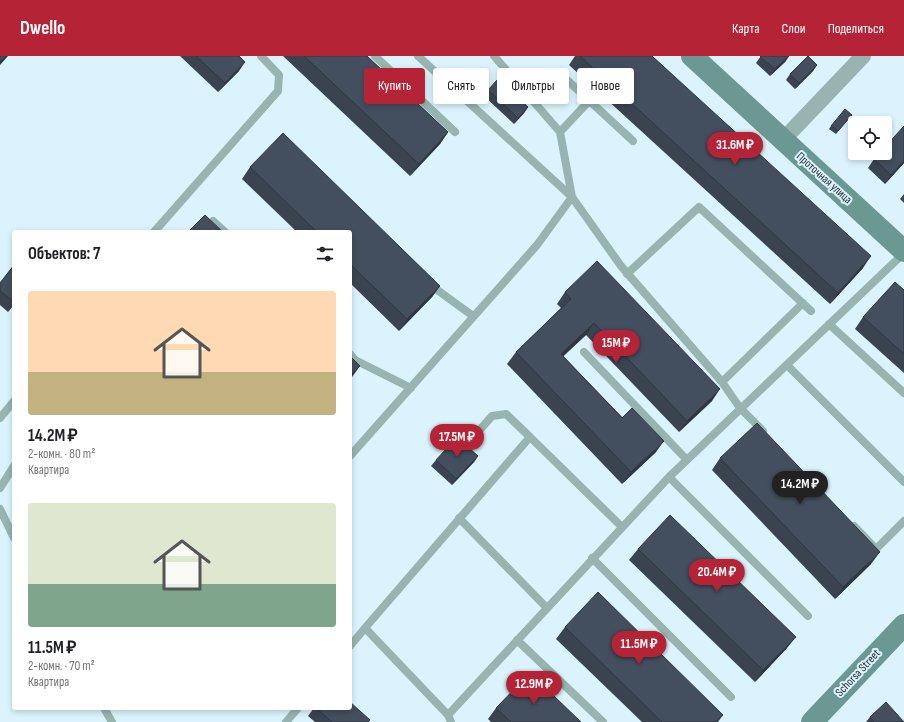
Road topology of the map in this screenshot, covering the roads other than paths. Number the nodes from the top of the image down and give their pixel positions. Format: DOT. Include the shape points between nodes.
graph roads {
  1 [pos="261,56"];
  2 [pos="418,56"];
  3 [pos="494,56"];
  4 [pos="692,56"];
  5 [pos="863,56"];
  6 [pos="380,58"];
  7 [pos="569,82"];
  8 [pos="577,90"];
  9 [pos="586,104"];
  10 [pos="592,104"];
  11 [pos="455,132"];
  12 [pos="560,132"];
  13 [pos="633,141"];
  14 [pos="782,141"];
  15 [pos="572,197"];
  16 [pos="213,221"];
  17 [pos="156,230"];
  18 [pos="223,230"];
  19 [pos="904,252"];
  20 [pos="627,274"];
  21 [pos="422,276"];
  22 [pos="803,303"];
  23 [pos="811,311"];
  24 [pos="473,316"];
  25 [pos="829,324"];
  26 [pos="584,352"];
  27 [pos="352,356"];
  28 [pos="787,365"];
  29 [pos="722,382"];
  30 [pos="411,388"];
  31 [pos="904,393"];
  32 [pos="12,403"];
  33 [pos="740,408"];
  34 [pos="0,418"];
  35 [pos="477,433"];
  36 [pos="530,436"];
  37 [pos="768,436"];
  38 [pos="352,454"];
  39 [pos="687,460"];
  40 [pos="12,469"];
  41 [pos="669,477"];
  42 [pos="904,482"];
  43 [pos="0,488"];
  44 [pos="0,509"];
  45 [pos="459,518"];
  46 [pos="849,521"];
  47 [pos="904,521"];
  48 [pos="622,527"];
  49 [pos="12,534"];
  50 [pos="592,558"];
  51 [pos="547,608"];
  52 [pos="808,616"];
  53 [pos="904,624"];
  54 [pos="365,628"];
  55 [pos="517,640"];
  56 [pos="352,644"];
  57 [pos="731,697"];
  58 [pos="105,710"];
  59 [pos="296,710"];
  60 [pos="449,718"];
  61 [pos="112,722"];
  62 [pos="286,722"];
  63 [pos="602,722"];
  64 [pos="812,722"];
  1 -- 17 [label="lane" via="280,75 278,91"];
  2 -- 15 [label="lane"];
  3 -- 12 [label="lane"];
  4 -- 14 [label="street, Проточная улица"];
  5 -- 14 [label="street"];
  6 -- 11 [label="lane"];
  7 -- 8 [label="lane"];
  9 -- 12 [label="lane"];
  10 -- 13 [label="lane"];
  12 -- 15 [label="lane"];
  14 -- 19 [label="street, Проточная улица"];
  15 -- 20 [label="lane"];
  15 -- 24 [label="lane" via="537,245"];
  16 -- 18 [label="lane"];
  19 -- 25 [label="lane"];
  20 -- 22 [label="lane" via="699,207"];
  20 -- 29 [label="lane"];
  21 -- 24 [label="lane"];
  22 -- 23 [label="lane"];
  22 -- 29 [label="lane"];
  24 -- 30 [label="lane"];
  25 -- 28 [label="lane"];
  25 -- 31 [label="lane"];
  26 -- 39 [label="lane"];
  27 -- 30 [label="lane"];
  28 -- 33 [label="lane"];
  28 -- 42 [label="lane"];
  29 -- 33 [label="lane"];
  30 -- 38 [label="lane"];
  32 -- 34 [label="lane"];
  33 -- 37 [label="lane"];
  33 -- 39 [label="lane"];
  35 -- 36 [label="lane" via="492,416 506,414"];
  36 -- 45 [label="lane"];
  36 -- 48 [label="lane"];
  39 -- 41 [label="lane"];
  40 -- 43 [label="lane"];
  41 -- 48 [label="lane"];
  41 -- 52 [label="lane"];
  44 -- 49 [label="lane"];
  45 -- 51 [label="lane"];
  45 -- 54 [label="lane"];
  46 -- 47 [label="lane" via="876,549"];
  48 -- 50 [label="lane"];
  50 -- 51 [label="lane"];
  50 -- 57 [label="lane"];
  51 -- 55 [label="lane"];
  53 -- 64 [label="street, Schorsa Street"];
  54 -- 56 [label="lane"];
  54 -- 60 [label="lane"];
  55 -- 60 [label="lane"];
  55 -- 63 [label="lane"];
  58 -- 61 [label="lane"];
  59 -- 62 [label="lane"];
}
